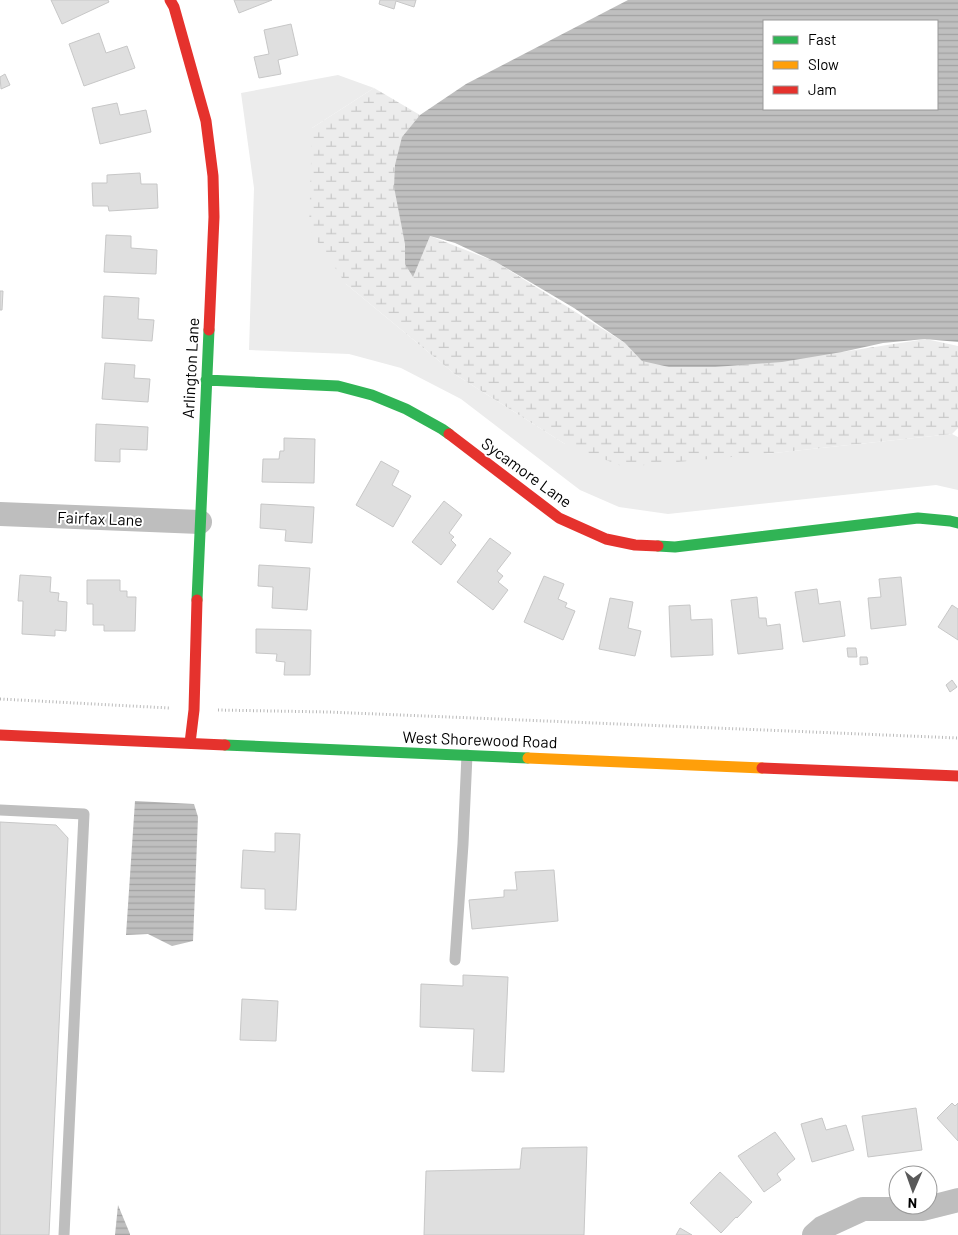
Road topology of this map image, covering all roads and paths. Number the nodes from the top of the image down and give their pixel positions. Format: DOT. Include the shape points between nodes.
graph roads {
  1 [pos="170,0"];
  2 [pos="206,380"];
  3 [pos="0,514"];
  4 [pos="200,522"];
  5 [pos="958,523"];
  6 [pos="0,699"];
  7 [pos="194,710"];
  8 [pos="0,735"];
  9 [pos="958,738"];
  10 [pos="190,743"];
  11 [pos="467,755"];
  12 [pos="958,776"];
  13 [pos="0,810"];
  14 [pos="455,960"];
  15 [pos="958,1200"];
  16 [pos="64,1235"];
  17 [pos="814,1235"];
  1 -- 2 [label="street, Arlington Lane" via="206,121 213,176"];
  2 -- 4 [label="street, Arlington Lane"];
  2 -- 5 [label="street, Sycamore Lane" via="338,386 372,395 442,429 559,518 606,539 636,545 675,547 918,518"];
  3 -- 4 [label="street, Fairfax Lane"];
  4 -- 7 [label="street, Arlington Lane"];
  6 -- 7 [label="path"];
  7 -- 9 [label="path" via="328,712"];
  7 -- 10 [label="street, Arlington Lane"];
  8 -- 10 [label="street, West Shorewood Road"];
  10 -- 11 [label="street, West Shorewood Road"];
  11 -- 12 [label="street, West Shorewood Road"];
  11 -- 14 [label="lane"];
  13 -- 16 [label="lane" via="84,814"];
  15 -- 17 [label="street" via="923,1209 863,1209"];
}
